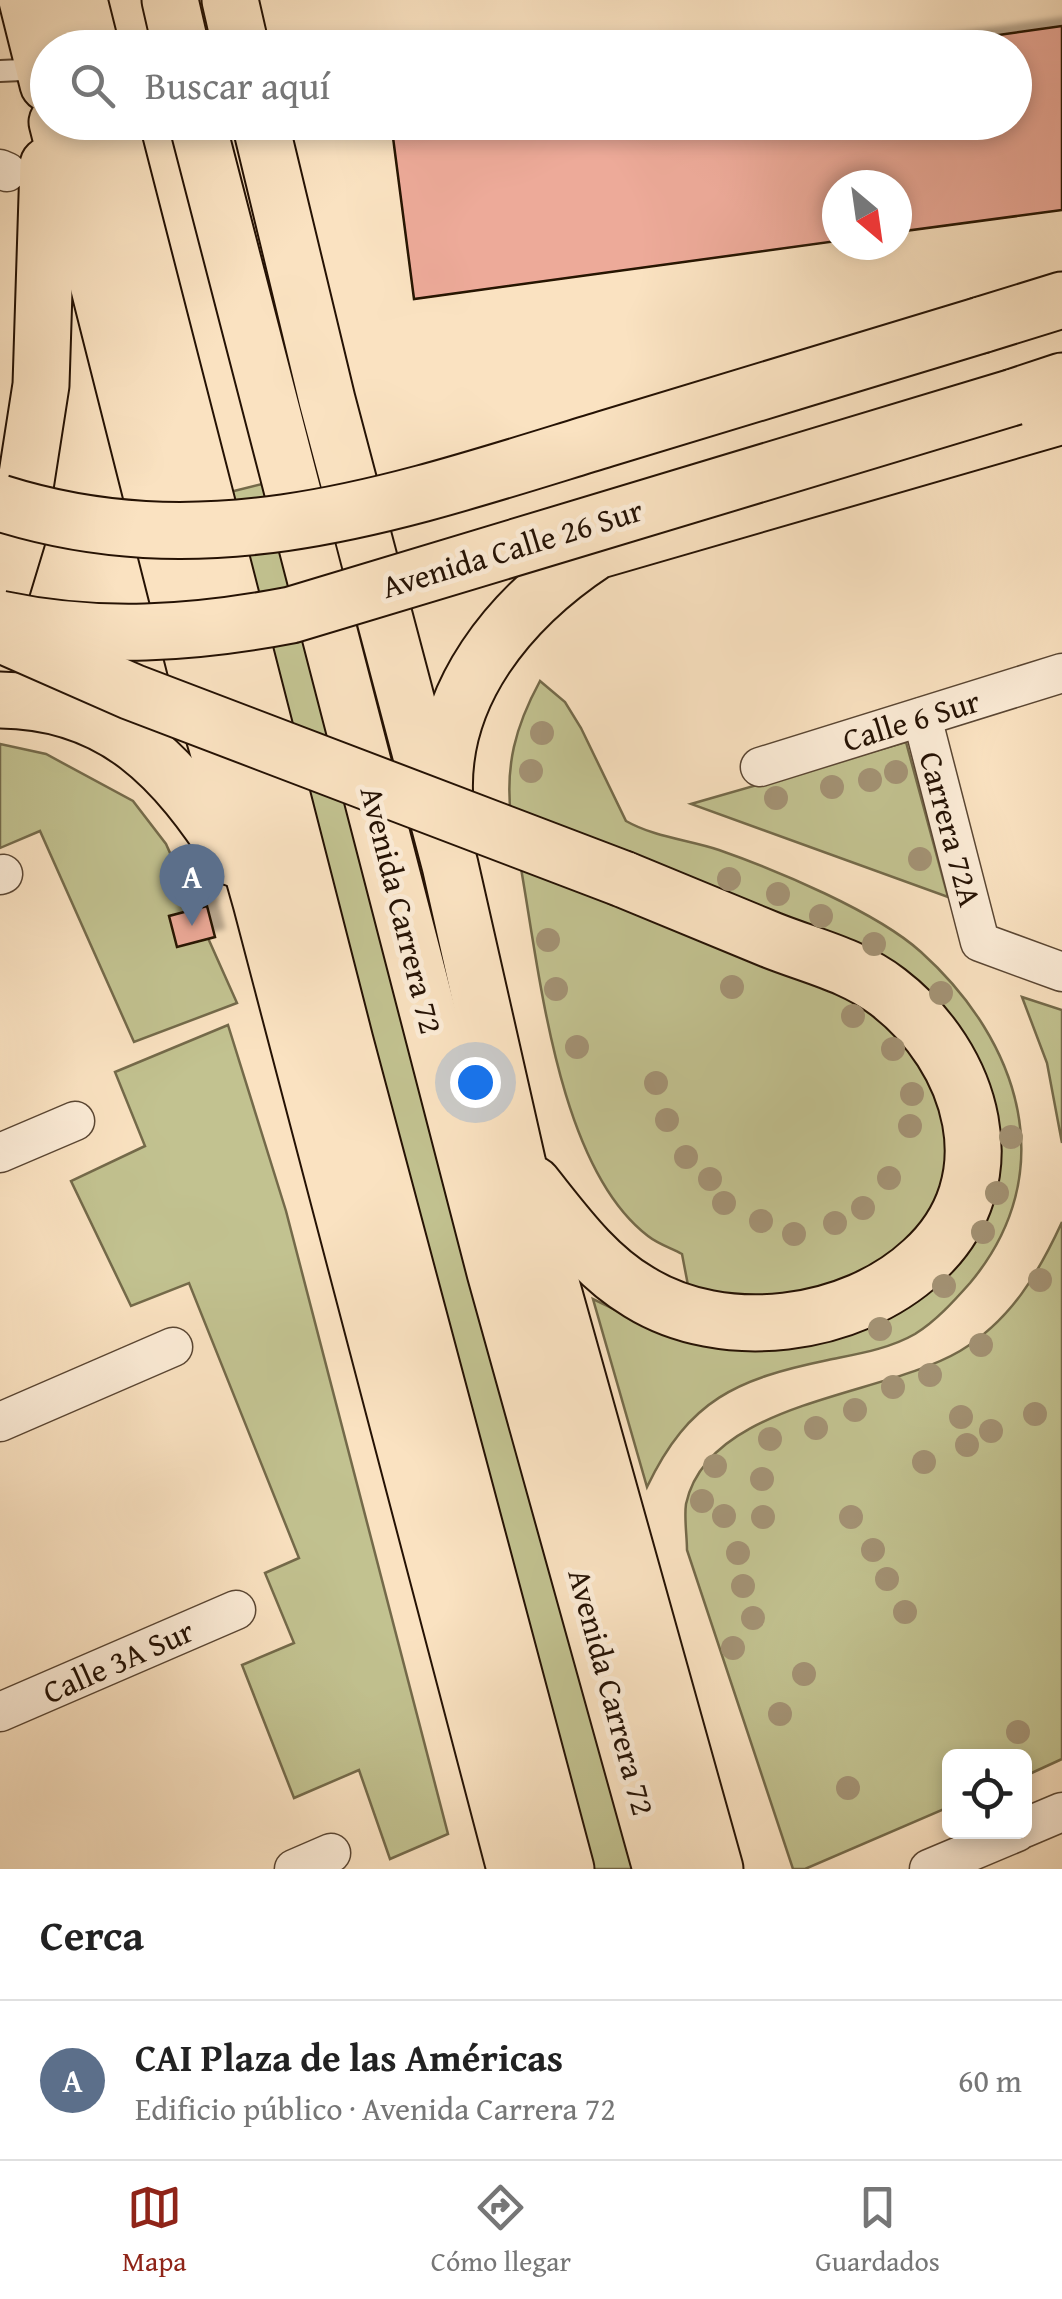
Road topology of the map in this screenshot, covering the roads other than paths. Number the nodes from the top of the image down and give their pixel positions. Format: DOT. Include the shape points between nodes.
graph roads {
  1 [pos="26,0"];
  2 [pos="80,0"];
  3 [pos="170,0"];
  4 [pos="230,0"];
  5 [pos="35,30"];
  6 [pos="65,30"];
  7 [pos="176,30"];
  8 [pos="238,30"];
  9 [pos="48,140"];
  10 [pos="62,140"];
  11 [pos="114,140"];
  12 [pos="203,140"];
  13 [pos="264,140"];
  14 [pos="1062,300"];
  15 [pos="1046,398"];
  16 [pos="0,502"];
  17 [pos="0,595"];
  18 [pos="0,619"];
  19 [pos="0,634"];
  20 [pos="1062,673"];
  21 [pos="0,700"];
  22 [pos="922,716"];
  23 [pos="760,767"];
  24 [pos="450,865"];
  25 [pos="261,902"];
  26 [pos="1062,972"];
  27 [pos="74,1121"];
  28 [pos="0,1153"];
  29 [pos="518,1165"];
  30 [pos="172,1347"];
  31 [pos="0,1422"];
  32 [pos="236,1610"];
  33 [pos="604,1660"];
  34 [pos="0,1712"];
  35 [pos="689,1783"];
  36 [pos="1062,1812"];
  37 [pos="1032,1825"];
  38 [pos="1000,1839"];
  39 [pos="332,1853"];
  40 [pos="294,1869"];
  41 [pos="515,1869"];
  42 [pos="566,1869"];
  43 [pos="661,1869"];
  44 [pos="715,1869"];
  45 [pos="928,1869"];
  1 -- 5 [label="main road"];
  2 -- 6 [label="main road"];
  3 -- 7 [label="main road"];
  4 -- 8 [label="main road"];
  9 -- 17 [label="main road" via="41,385 17,539"];
  10 -- 25 [label="main road"];
  11 -- 42 [label="main road"];
  12 -- 33 [label="main road, Avenida Carrera 72" via="496,1272"];
  13 -- 24 [label="main road, Avenida Carrera 72"];
  14 -- 16 [label="main road, bridge" via="327,519 180,533 89,523"];
  15 -- 18 [label="main road, Avenida Calle 26 Sur, bridge" via="291,615 148,634 50,630"];
  15 -- 24 [label="main road" via="596,551 553,579 495,640 466,694 444,785"];
  19 -- 29 [label="main road, bridge" via="132,692 820,956 888,992 935,1039 964,1085 972,1132 972,1179 952,1224 925,1260 890,1287 798,1320 714,1320 639,1292 596,1260"];
  20 -- 22 [label="street, Calle 6 Sur"];
  21 -- 25 [label="main road" via="66,707 131,738 205,815"];
  22 -- 23 [label="street, Calle 6 Sur"];
  22 -- 26 [label="street, Carrera 72A" via="980,942"];
  24 -- 29 [label="main road, Avenida Carrera 72"];
  25 -- 41 [label="main road"];
  27 -- 28 [label="street"];
  29 -- 35 [label="main road, Avenida Carrera 72"];
  30 -- 31 [label="street"];
  32 -- 34 [label="street, Calle 3A Sur"];
  33 -- 35 [label="main road"];
  33 -- 43 [label="main road, Avenida Carrera 72"];
  35 -- 44 [label="main road, Avenida Carrera 72"];
  36 -- 37 [label="street"];
  38 -- 45 [label="street"];
  39 -- 40 [label="street"];
}
